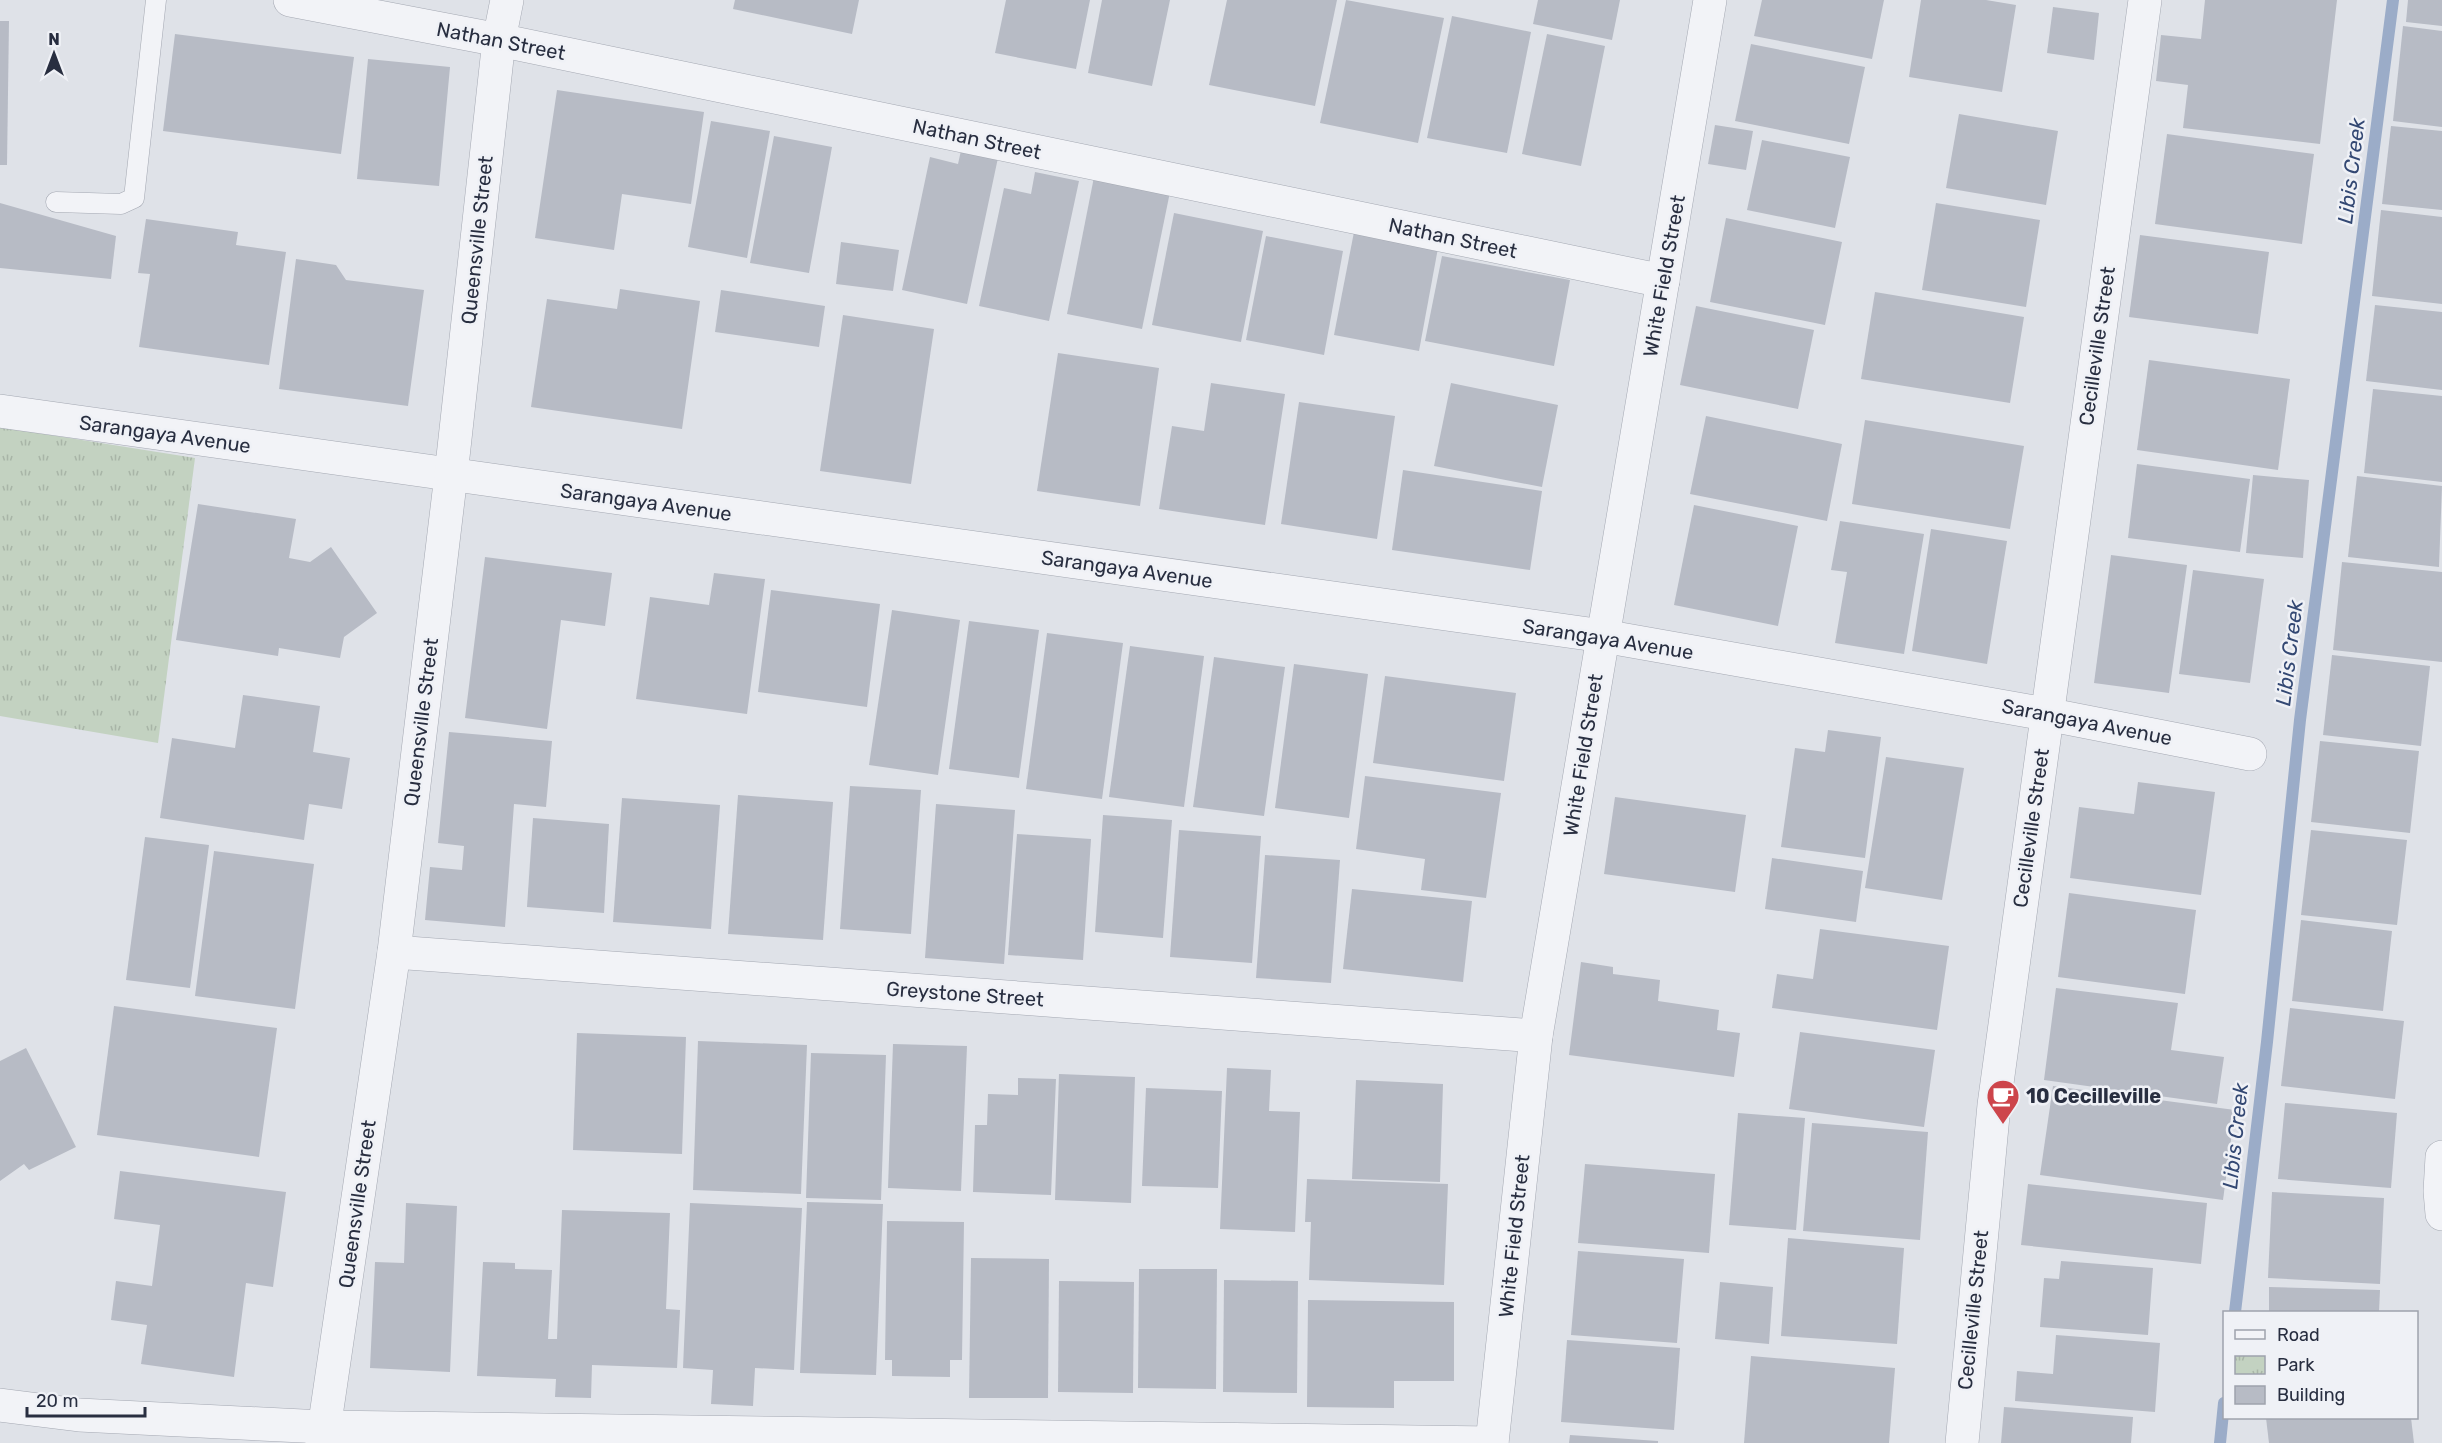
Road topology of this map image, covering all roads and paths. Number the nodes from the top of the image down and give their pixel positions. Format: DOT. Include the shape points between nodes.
graph roads {
  1 [pos="156,0"];
  2 [pos="290,0"];
  3 [pos="507,0"];
  4 [pos="1710,0"];
  5 [pos="2145,0"];
  6 [pos="498,40"];
  7 [pos="56,202"];
  8 [pos="1663,281"];
  9 [pos="0,411"];
  10 [pos="451,475"];
  11 [pos="1602,636"];
  12 [pos="2046,714"];
  13 [pos="2250,754"];
  14 [pos="394,952"];
  15 [pos="1536,1036"];
  16 [pos="2442,1157"];
  17 [pos="2442,1214"];
  18 [pos="0,1406"];
  19 [pos="322,1435"];
  20 [pos="1492,1443"];
  21 [pos="1962,1443"];
  1 -- 7 [label="lane" via="134,198 121,204"];
  2 -- 6 [label="street, Nathan Street"];
  3 -- 6 [label="street, Queensville Street"];
  4 -- 8 [label="street, White Field Street"];
  5 -- 12 [label="street, Cecilleville Street"];
  6 -- 8 [label="street, Nathan Street"];
  6 -- 10 [label="street, Queensville Street"];
  8 -- 11 [label="street, White Field Street"];
  9 -- 10 [label="street, Sarangaya Avenue"];
  10 -- 11 [label="street, Sarangaya Avenue"];
  10 -- 14 [label="street, Queensville Street"];
  11 -- 12 [label="street, Sarangaya Avenue"];
  11 -- 15 [label="street, White Field Street"];
  12 -- 13 [label="street, Sarangaya Avenue"];
  12 -- 21 [label="street, Cecilleville Street" via="1994,1106"];
  14 -- 15 [label="street, Greystone Street"];
  14 -- 19 [label="street, Queensville Street"];
  15 -- 20 [label="street, White Field Street"];
  16 -- 17 [label="street"];
  18 -- 19 [label="street"];
  19 -- 20 [label="street"];
}
